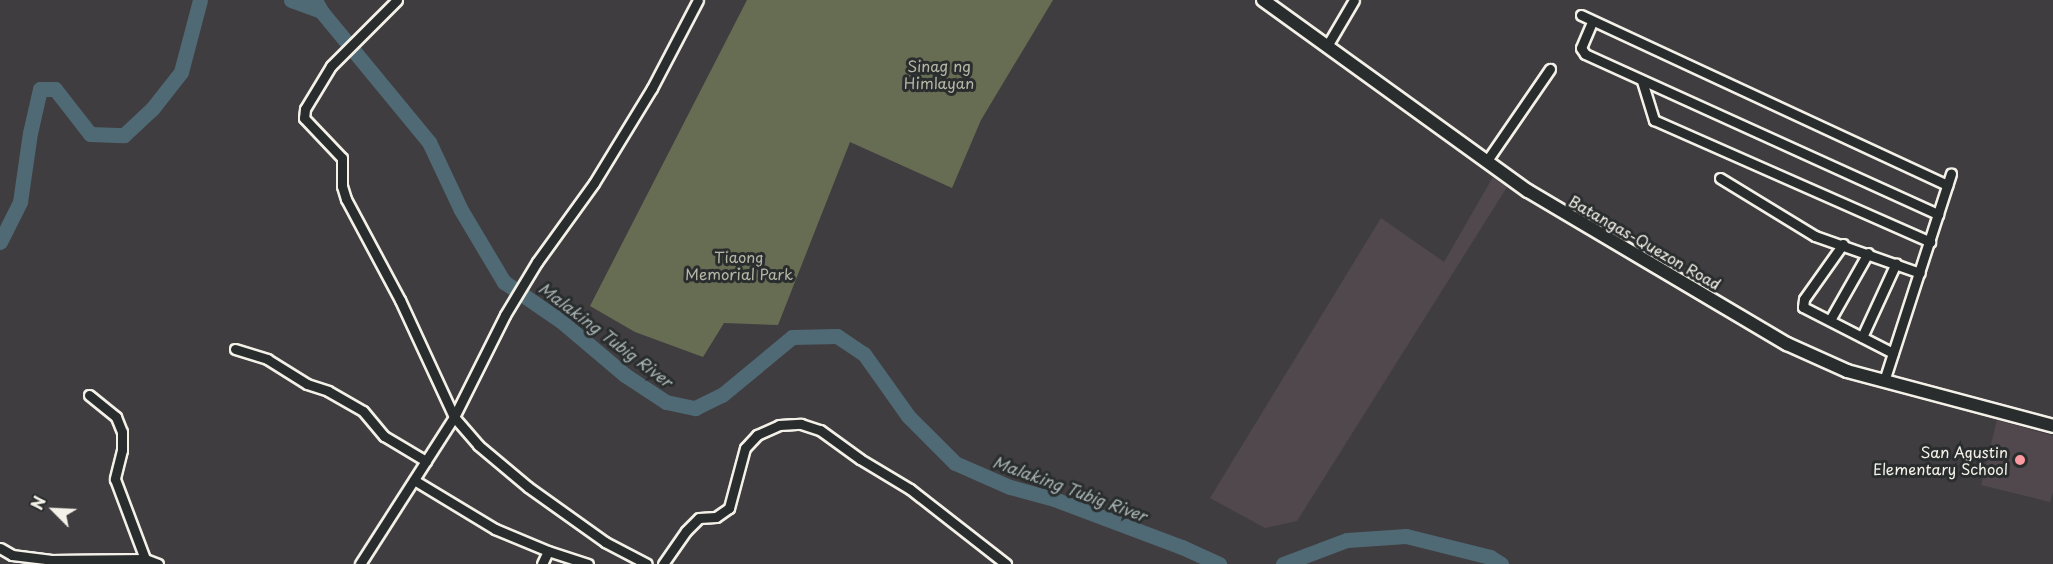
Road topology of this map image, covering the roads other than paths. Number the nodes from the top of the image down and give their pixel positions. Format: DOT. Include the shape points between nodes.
graph roads {
  1 [pos="397,0"];
  2 [pos="698,0"];
  3 [pos="1263,0"];
  4 [pos="1354,0"];
  5 [pos="1581,15"];
  6 [pos="1592,22"];
  7 [pos="1327,46"];
  8 [pos="1550,69"];
  9 [pos="1642,81"];
  10 [pos="1486,162"];
  11 [pos="1951,174"];
  12 [pos="1720,178"];
  13 [pos="1948,185"];
  14 [pos="1938,214"];
  15 [pos="1930,242"];
  16 [pos="1843,244"];
  17 [pos="1868,254"];
  18 [pos="1896,263"];
  19 [pos="1920,273"];
  20 [pos="1830,320"];
  21 [pos="1862,338"];
  22 [pos="235,349"];
  23 [pos="1893,353"];
  24 [pos="1884,381"];
  25 [pos="89,395"];
  26 [pos="454,417"];
  27 [pos="2053,426"];
  28 [pos="426,461"];
  29 [pos="414,480"];
  30 [pos="0,548"];
  31 [pos="548,551"];
  32 [pos="145,559"];
  33 [pos="158,564"];
  34 [pos="360,564"];
  35 [pos="542,564"];
  36 [pos="588,564"];
  37 [pos="647,564"];
  38 [pos="663,564"];
  39 [pos="1006,564"];
  1 -- 26 [label="street" via="331,66 305,109 304,118 342,158 346,199 400,300"];
  2 -- 26 [label="street" via="652,88 594,183 537,262 505,315"];
  3 -- 7 [label="main road, Batangas-Quezon Road"];
  4 -- 7 [label="street"];
  5 -- 6 [label="street"];
  6 -- 9 [label="street" via="1582,51"];
  6 -- 13 [label="street"];
  7 -- 10 [label="main road, Batangas-Quezon Road"];
  8 -- 10 [label="street"];
  9 -- 14 [label="street"];
  9 -- 15 [label="street" via="1654,120"];
  10 -- 24 [label="main road, Batangas-Quezon Road" via="1528,191 1787,344 1847,371"];
  11 -- 13 [label="street"];
  12 -- 16 [label="street" via="1808,233"];
  13 -- 14 [label="street"];
  14 -- 15 [label="street"];
  15 -- 19 [label="street"];
  16 -- 17 [label="street"];
  16 -- 20 [label="street" via="1803,304"];
  17 -- 18 [label="street"];
  17 -- 20 [label="street"];
  18 -- 19 [label="street"];
  18 -- 21 [label="street"];
  19 -- 23 [label="street"];
  20 -- 21 [label="street"];
  21 -- 23 [label="street"];
  22 -- 28 [label="street" via="267,359 363,411 384,436"];
  23 -- 24 [label="street"];
  24 -- 27 [label="main road, Batangas-Quezon Road"];
  25 -- 32 [label="street" via="116,417 122,432 115,479"];
  26 -- 28 [label="street"];
  26 -- 37 [label="street" via="478,445 519,480 605,542"];
  28 -- 29 [label="street"];
  29 -- 31 [label="street" via="495,529"];
  29 -- 34 [label="street"];
  30 -- 32 [label="street" via="12,555 50,560"];
  31 -- 35 [label="street"];
  31 -- 36 [label="street"];
  32 -- 33 [label="street"];
  38 -- 39 [label="street" via="699,518 716,517 729,508 746,448 757,435 779,425 801,424 820,430 910,489"];
}
